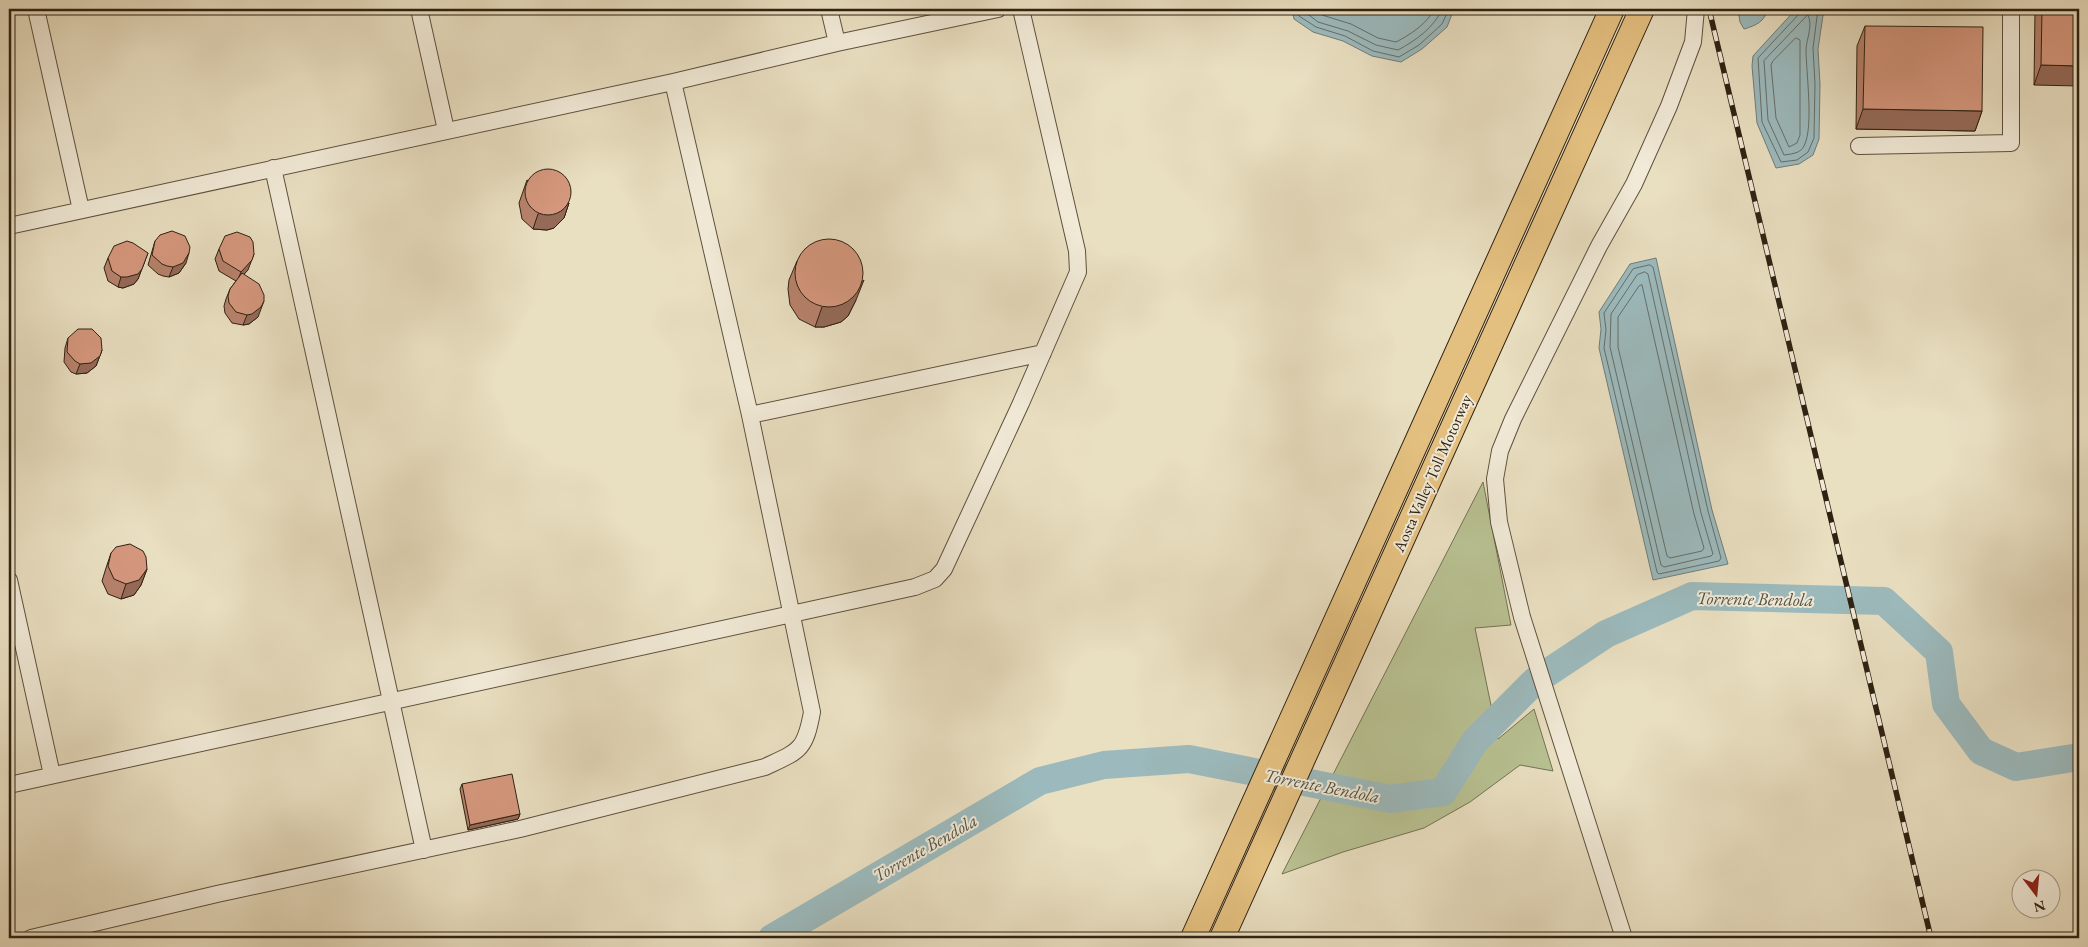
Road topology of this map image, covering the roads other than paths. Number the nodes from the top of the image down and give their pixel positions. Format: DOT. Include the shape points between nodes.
graph roads {
  1 [pos="36,9"];
  2 [pos="419,9"];
  3 [pos="829,9"];
  4 [pos="998,9"];
  5 [pos="1022,9"];
  6 [pos="1612,9"];
  7 [pos="1642,9"];
  8 [pos="1696,9"];
  9 [pos="2011,9"];
  10 [pos="837,43"];
  11 [pos="673,82"];
  12 [pos="446,130"];
  13 [pos="1859,146"];
  14 [pos="273,168"];
  15 [pos="81,210"];
  16 [pos="9,226"];
  17 [pos="1043,353"];
  18 [pos="750,415"];
  19 [pos="9,580"];
  20 [pos="793,614"];
  21 [pos="393,701"];
  22 [pos="52,775"];
  23 [pos="9,785"];
  24 [pos="424,850"];
  25 [pos="31,938"];
  26 [pos="1193,938"];
  27 [pos="1222,938"];
  28 [pos="1624,938"];
  1 -- 15 [label="street"];
  2 -- 12 [label="street"];
  3 -- 10 [label="street"];
  4 -- 10 [label="street"];
  5 -- 17 [label="street" via="1077,251 1078,272"];
  6 -- 26 [label="highway, Aosta Valley Toll Motorway"];
  7 -- 27 [label="highway, Aosta Valley Toll Motorway"];
  8 -- 28 [label="street" via="1693,42 1669,106 1634,184 1513,419 1500,451 1495,480 1499,522 1522,617"];
  9 -- 13 [label="street" via="2011,143"];
  10 -- 11 [label="street"];
  11 -- 12 [label="street"];
  11 -- 18 [label="street"];
  12 -- 14 [label="street"];
  14 -- 15 [label="street"];
  14 -- 21 [label="street"];
  15 -- 16 [label="street"];
  17 -- 18 [label="street"];
  17 -- 20 [label="street" via="944,569 935,580"];
  18 -- 20 [label="street"];
  19 -- 22 [label="street"];
  20 -- 21 [label="street"];
  20 -- 24 [label="street" via="812,712 808,736 795,753 765,767"];
  21 -- 22 [label="street"];
  21 -- 24 [label="street"];
  22 -- 23 [label="street"];
  24 -- 25 [label="street"];
}
